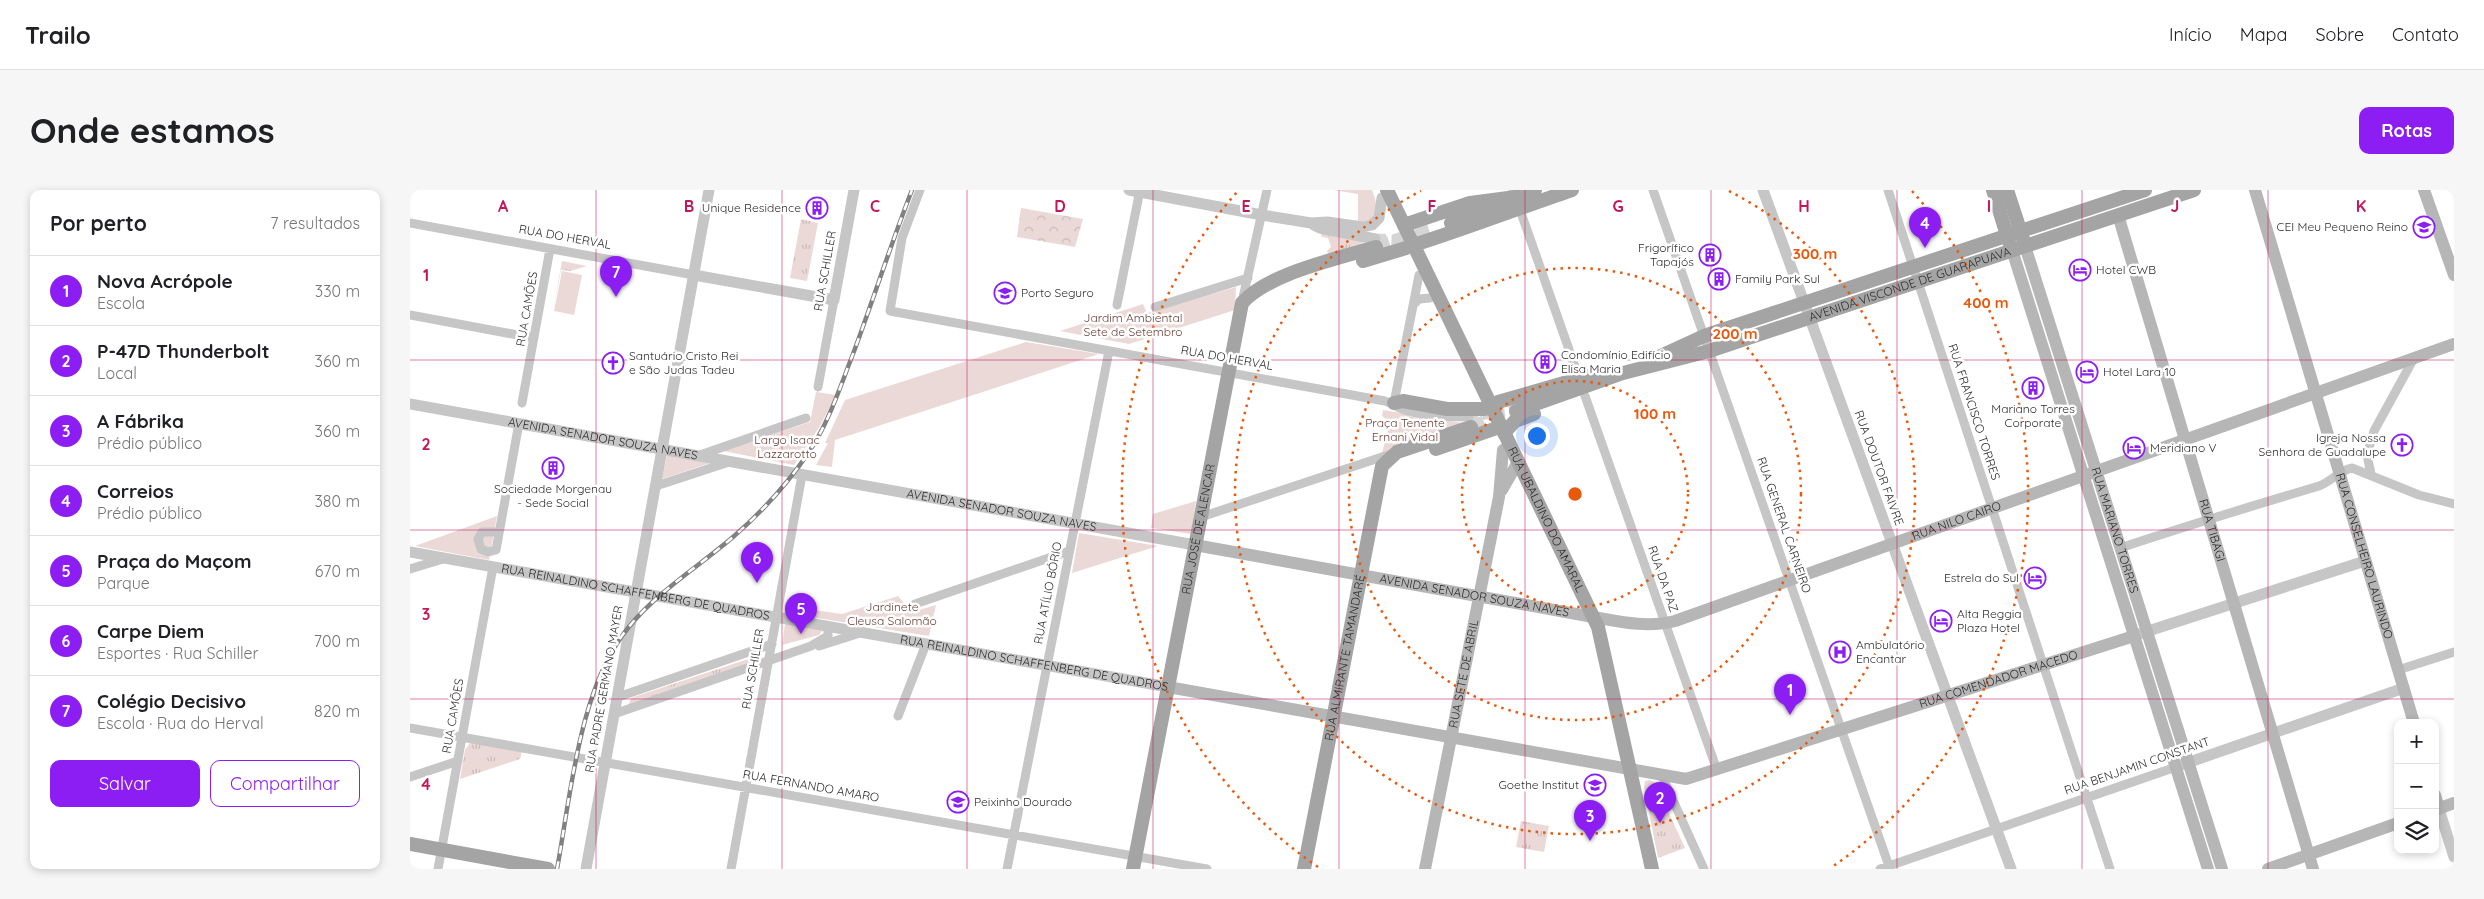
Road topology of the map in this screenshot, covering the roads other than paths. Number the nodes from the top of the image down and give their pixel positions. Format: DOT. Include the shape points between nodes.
graph roads {
  1 [pos="709,190"];
  2 [pos="854,190"];
  3 [pos="920,190"];
  4 [pos="1267,190"];
  5 [pos="1536,190"];
  6 [pos="1572,190"];
  7 [pos="1653,190"];
  8 [pos="1763,190"];
  9 [pos="1888,190"];
  10 [pos="1993,190"];
  11 [pos="2007,190"];
  12 [pos="2145,190"];
  13 [pos="2193,190"];
  14 [pos="2255,190"];
  15 [pos="2424,190"];
  16 [pos="1136,191"];
  17 [pos="1382,193"];
  18 [pos="2112,195"];
  19 [pos="1516,198"];
  20 [pos="2090,208"];
  21 [pos="2118,215"];
  22 [pos="1262,219"];
  23 [pos="410,223"];
  24 [pos="1311,223"];
  25 [pos="1404,225"];
  26 [pos="1429,230"];
  27 [pos="2074,230"];
  28 [pos="2014,233"];
  29 [pos="1375,243"];
  30 [pos="1410,246"];
  31 [pos="2018,248"];
  32 [pos="550,249"];
  33 [pos="1941,258"];
  34 [pos="1969,265"];
  35 [pos="1913,267"];
  36 [pos="694,275"];
  37 [pos="1419,275"];
  38 [pos="2454,275"];
  39 [pos="1248,278"];
  40 [pos="1876,279"];
  41 [pos="1918,282"];
  42 [pos="1246,298"];
  43 [pos="1430,298"];
  44 [pos="834,300"];
  45 [pos="1856,302"];
  46 [pos="1804,303"];
  47 [pos="1414,304"];
  48 [pos="1117,305"];
  49 [pos="1155,308"];
  50 [pos="410,315"];
  51 [pos="1810,318"];
  52 [pos="1704,336"];
  53 [pos="534,338"];
  54 [pos="2454,344"];
  55 [pos="1108,351"];
  56 [pos="1710,351"];
  57 [pos="2414,358"];
  58 [pos="1228,373"];
  59 [pos="1623,373"];
  60 [pos="1579,378"];
  61 [pos="2069,386"];
  62 [pos="818,387"];
  63 [pos="2316,394"];
  64 [pos="1585,396"];
  65 [pos="522,403"];
  66 [pos="1394,403"];
  67 [pos="410,404"];
  68 [pos="1488,408"];
  69 [pos="2062,410"];
  70 [pos="1516,411"];
  71 [pos="806,418"];
  72 [pos="1470,422"];
  73 [pos="519,423"];
  74 [pos="1499,431"];
  75 [pos="2185,440"];
  76 [pos="662,449"];
  77 [pos="1503,450"];
  78 [pos="698,456"];
  79 [pos="731,462"];
  80 [pos="1518,462"];
  81 [pos="1378,466"];
  82 [pos="2096,472"];
  83 [pos="802,474"];
  84 [pos="2339,474"];
  85 [pos="2371,474"];
  86 [pos="2084,476"];
  87 [pos="656,486"];
  88 [pos="1498,496"];
  89 [pos="2454,504"];
  90 [pos="1992,508"];
  91 [pos="1201,517"];
  92 [pos="2209,519"];
  93 [pos="1075,524"];
  94 [pos="499,532"];
  95 [pos="1892,544"];
  96 [pos="1195,545"];
  97 [pos="2120,548"];
  98 [pos="1070,551"];
  99 [pos="410,552"];
  100 [pos="444,558"];
  101 [pos="2366,562"];
  102 [pos="493,567"];
  103 [pos="410,569"];
  104 [pos="1361,575"];
  105 [pos="1790,580"];
  106 [pos="635,592"];
  107 [pos="1479,596"];
  108 [pos="915,604"];
  109 [pos="2234,604"];
  110 [pos="1593,617"];
  111 [pos="776,618"];
  112 [pos="1665,623"];
  113 [pos="828,627"];
  114 [pos="2147,632"];
  115 [pos="860,633"];
  116 [pos="2134,636"];
  117 [pos="772,644"];
  118 [pos="926,644"];
  119 [pos="811,646"];
  120 [pos="2454,652"];
  121 [pos="768,662"];
  122 [pos="2044,665"];
  123 [pos="1047,666"];
  124 [pos="2398,670"];
  125 [pos="2163,681"];
  126 [pos="1168,687"];
  127 [pos="2404,688"];
  128 [pos="1948,696"];
  129 [pos="618,697"];
  130 [pos="614,714"];
  131 [pos="2159,714"];
  132 [pos="898,716"];
  133 [pos="1333,717"];
  134 [pos="2413,719"];
  135 [pos="410,728"];
  136 [pos="1842,730"];
  137 [pos="2273,734"];
  138 [pos="462,737"];
  139 [pos="1451,738"];
  140 [pos="458,761"];
  141 [pos="606,762"];
  142 [pos="2189,763"];
  143 [pos="2176,767"];
  144 [pos="1630,770"];
  145 [pos="1717,770"];
  146 [pos="1662,776"];
  147 [pos="410,777"];
  148 [pos="746,787"];
  149 [pos="2087,798"];
  150 [pos="2454,803"];
  151 [pos="2439,808"];
  152 [pos="2439,815"];
  153 [pos="2192,819"];
  154 [pos="2394,824"];
  155 [pos="1996,829"];
  156 [pos="1014,835"];
  157 [pos="410,844"];
  158 [pos="441,850"];
  159 [pos="2217,852"];
  160 [pos="2309,854"];
  161 [pos="2454,857"];
  162 [pos="1134,863"];
  163 [pos="1886,868"];
  164 [pos="438,869"];
  165 [pos="548,869"];
  166 [pos="586,869"];
  167 [pos="731,869"];
  168 [pos="1007,869"];
  169 [pos="1207,869"];
  170 [pos="1304,869"];
  171 [pos="1425,869"];
  172 [pos="1652,869"];
  173 [pos="1704,869"];
  174 [pos="2011,869"];
  175 [pos="2110,869"];
  176 [pos="2208,869"];
  177 [pos="2222,869"];
  178 [pos="2268,869"];
  179 [pos="2313,869"];
  1 -- 36 [label="street, RUA PADRE GERMANO MAYER"];
  2 -- 44 [label="street, RUA SCHILLER"];
  3 -- 55 [label="street, RUA DO HERVAL" via="902,238 890,311"];
  4 -- 22 [label="street, RUA JOSÉ DE ALENCAR"];
  5 -- 19 [label="main road"];
  6 -- 19 [label="main road"];
  7 -- 52 [label="street, RUA GENERAL CARNEIRO"];
  8 -- 46 [label="street, RUA DOUTOR FAIVRE"];
  9 -- 35 [label="street, RUA FRANCISCO TORRES"];
  10 -- 28 [label="main road, RUA MARIANO TORRES"];
  11 -- 28 [label="main road, RUA MARIANO TORRES"];
  12 -- 18 [label="main road, AVENIDA VISCONDE DE GUARAPUAVA"];
  13 -- 21 [label="main road, AVENIDA VISCONDE DE GUARAPUAVA"];
  14 -- 63 [label="main road, RUA CONSELHEIRO LAURINDO"];
  15 -- 38 [label="main road"];
  16 -- 22 [label="street"];
  16 -- 48 [label="street"];
  17 -- 24 [label="street" via="1379,218 1368,226"];
  17 -- 25 [label="main road, RUA UBALDINO DO AMARAL"];
  17 -- 30 [label="main road, RUA UBALDINO DO AMARAL"];
  18 -- 20 [label="main road, AVENIDA VISCONDE DE GUARAPUAVA"];
  18 -- 21 [label="main road, RUA TIBAGI"];
  19 -- 25 [label="main road" via="1470,203"];
  19 -- 26 [label="main road"];
  19 -- 30 [label="main road" via="1487,222"];
  19 -- 60 [label="street"];
  20 -- 27 [label="main road"];
  20 -- 28 [label="main road, AVENIDA VISCONDE DE GUARAPUAVA"];
  21 -- 27 [label="main road, AVENIDA VISCONDE DE GUARAPUAVA"];
  21 -- 75 [label="main road, RUA TIBAGI"];
  22 -- 24 [label="street" via="1278,216"];
  22 -- 39 [label="street, RUA JOSÉ DE ALENCAR"];
  23 -- 32 [label="street, RUA DO HERVAL"];
  24 -- 29 [label="street"];
  25 -- 30 [label="main road, RUA UBALDINO DO AMARAL"];
  27 -- 31 [label="main road, AVENIDA VISCONDE DE GUARAPUAVA"];
  28 -- 31 [label="main road, RUA MARIANO TORRES"];
  28 -- 33 [label="main road, AVENIDA VISCONDE DE GUARAPUAVA"];
  29 -- 42 [label="main road" via="1267,283"];
  30 -- 37 [label="main road, RUA UBALDINO DO AMARAL"];
  30 -- 42 [label="main road"];
  30 -- 68 [label="main road, RUA UBALDINO DO AMARAL"];
  31 -- 34 [label="main road, AVENIDA VISCONDE DE GUARAPUAVA"];
  31 -- 61 [label="main road, RUA MARIANO TORRES"];
  31 -- 69 [label="main road, RUA MARIANO TORRES"];
  32 -- 36 [label="street, RUA DO HERVAL"];
  32 -- 53 [label="street, RUA CAMÕES"];
  33 -- 34 [label="main road"];
  33 -- 35 [label="main road, AVENIDA VISCONDE DE GUARAPUAVA"];
  34 -- 41 [label="main road, AVENIDA VISCONDE DE GUARAPUAVA"];
  35 -- 40 [label="main road, AVENIDA VISCONDE DE GUARAPUAVA"];
  35 -- 41 [label="street, RUA FRANCISCO TORRES"];
  36 -- 44 [label="street, RUA DO HERVAL"];
  36 -- 76 [label="street, RUA PADRE GERMANO MAYER"];
  37 -- 43 [label="main road, RUA UBALDINO DO AMARAL"];
  37 -- 47 [label="street"];
  39 -- 42 [label="street, RUA JOSÉ DE ALENCAR"];
  39 -- 49 [label="street"];
  40 -- 45 [label="main road"];
  40 -- 46 [label="main road, AVENIDA VISCONDE DE GUARAPUAVA"];
  41 -- 45 [label="main road, AVENIDA VISCONDE DE GUARAPUAVA"];
  41 -- 90 [label="street, RUA FRANCISCO TORRES"];
  42 -- 58 [label="main road, RUA JOSÉ DE ALENCAR"];
  43 -- 47 [label="street"];
  43 -- 68 [label="main road, RUA UBALDINO DO AMARAL"];
  44 -- 62 [label="street, RUA SCHILLER"];
  45 -- 51 [label="main road, AVENIDA VISCONDE DE GUARAPUAVA"];
  46 -- 51 [label="street, RUA DOUTOR FAIVRE"];
  46 -- 52 [label="main road, AVENIDA VISCONDE DE GUARAPUAVA"];
  47 -- 66 [label="street"];
  50 -- 53 [label="street"];
  51 -- 56 [label="main road, AVENIDA VISCONDE DE GUARAPUAVA"];
  51 -- 95 [label="street, RUA DOUTOR FAIVRE"];
  52 -- 56 [label="street, RUA GENERAL CARNEIRO"];
  52 -- 59 [label="main road, AVENIDA VISCONDE DE GUARAPUAVA"];
  53 -- 65 [label="street, RUA CAMÕES"];
  54 -- 57 [label="main road, RUA NILO CAIRO"];
  55 -- 58 [label="street, RUA DO HERVAL"];
  55 -- 93 [label="street, RUA ATÍLIO BÓRIO"];
  56 -- 59 [label="main road, AVENIDA VISCONDE DE GUARAPUAVA"];
  56 -- 105 [label="street, RUA GENERAL CARNEIRO"];
  57 -- 63 [label="main road, RUA NILO CAIRO"];
  57 -- 85 [label="street" via="2374,431 2367,455"];
  58 -- 66 [label="street, RUA DO HERVAL"];
  58 -- 91 [label="main road, RUA JOSÉ DE ALENCAR"];
  59 -- 60 [label="main road" via="1604,372"];
  59 -- 64 [label="main road" via="1612,388"];
  59 -- 70 [label="main road, AVENIDA VISCONDE DE GUARAPUAVA"];
  60 -- 68 [label="main road"];
  61 -- 69 [label="main road"];
  61 -- 82 [label="main road, RUA MARIANO TORRES"];
  63 -- 75 [label="main road, RUA NILO CAIRO"];
  63 -- 84 [label="main road, RUA CONSELHEIRO LAURINDO"];
  64 -- 74 [label="main road" via="1515,421"];
  64 -- 112 [label="street, RUA DA PAZ"];
  66 -- 68 [label="main road" via="1403,401 1447,409"];
  66 -- 72 [label="street, RUA DO HERVAL" via="1401,409"];
  67 -- 73 [label="street, AVENIDA SENADOR SOUZA NAVES"];
  68 -- 74 [label="main road, RUA UBALDINO DO AMARAL"];
  69 -- 86 [label="main road, RUA MARIANO TORRES"];
  71 -- 78 [label="street"];
  72 -- 81 [label="main road" via="1397,452"];
  73 -- 76 [label="street, AVENIDA SENADOR SOUZA NAVES"];
  73 -- 94 [label="street"];
  74 -- 77 [label="main road, RUA UBALDINO DO AMARAL"];
  74 -- 80 [label="main road, RUA UBALDINO DO AMARAL"];
  74 -- 81 [label="main road"];
  75 -- 82 [label="main road, RUA NILO CAIRO"];
  75 -- 92 [label="main road, RUA TIBAGI"];
  76 -- 78 [label="street, AVENIDA SENADOR SOUZA NAVES"];
  76 -- 87 [label="street, RUA PADRE GERMANO MAYER"];
  77 -- 88 [label="main road, RUA SETE DE ABRIL"];
  78 -- 79 [label="street, AVENIDA SENADOR SOUZA NAVES"];
  79 -- 83 [label="street, AVENIDA SENADOR SOUZA NAVES"];
  79 -- 87 [label="street"];
  80 -- 88 [label="main road"];
  80 -- 110 [label="main road, RUA UBALDINO DO AMARAL"];
  81 -- 91 [label="street"];
  81 -- 104 [label="main road, RUA ALMIRANTE TAMANDARÉ"];
  82 -- 86 [label="main road, RUA NILO CAIRO"];
  82 -- 97 [label="main road, RUA MARIANO TORRES"];
  83 -- 93 [label="street, AVENIDA SENADOR SOUZA NAVES"];
  83 -- 111 [label="street, RUA SCHILLER"];
  84 -- 85 [label="street" via="2352,468"];
  84 -- 92 [label="street" via="2328,483"];
  84 -- 101 [label="main road, RUA CONSELHEIRO LAURINDO"];
  85 -- 89 [label="street" via="2419,495"];
  86 -- 90 [label="main road, RUA NILO CAIRO"];
  86 -- 116 [label="main road, RUA MARIANO TORRES"];
  87 -- 106 [label="street, RUA PADRE GERMANO MAYER"];
  88 -- 107 [label="main road, RUA SETE DE ABRIL"];
  90 -- 95 [label="main road, RUA NILO CAIRO"];
  90 -- 122 [label="street, RUA FRANCISCO TORRES"];
  91 -- 96 [label="main road, RUA JOSÉ DE ALENCAR"];
  92 -- 97 [label="street"];
  92 -- 109 [label="main road, RUA TIBAGI"];
  93 -- 96 [label="street, AVENIDA SENADOR SOUZA NAVES"];
  93 -- 98 [label="street, RUA ATÍLIO BÓRIO"];
  94 -- 94 [label="street" via="496,550 484,551 479,546 478,539 485,530"];
  95 -- 105 [label="main road, RUA NILO CAIRO"];
  95 -- 128 [label="street, RUA DOUTOR FAIVRE"];
  96 -- 104 [label="main road, AVENIDA SENADOR SOUZA NAVES"];
  96 -- 126 [label="main road, RUA JOSÉ DE ALENCAR"];
  97 -- 114 [label="main road, RUA MARIANO TORRES"];
  98 -- 108 [label="street"];
  98 -- 123 [label="street, RUA ATÍLIO BÓRIO"];
  99 -- 100 [label="street, RUA REINALDINO SCHAFFENBERG DE QUADROS"];
  100 -- 102 [label="street, RUA REINALDINO SCHAFFENBERG DE QUADROS"];
  100 -- 103 [label="street"];
  101 -- 109 [label="street, RUA COMENDADOR MACEDO"];
  101 -- 124 [label="main road, RUA CONSELHEIRO LAURINDO"];
  102 -- 106 [label="street, RUA REINALDINO SCHAFFENBERG DE QUADROS"];
  102 -- 138 [label="street, RUA CAMÕES"];
  104 -- 107 [label="main road, AVENIDA SENADOR SOUZA NAVES"];
  104 -- 133 [label="main road, RUA ALMIRANTE TAMANDARÉ"];
  105 -- 112 [label="main road, RUA NILO CAIRO"];
  105 -- 136 [label="street, RUA GENERAL CARNEIRO"];
  106 -- 111 [label="street, RUA REINALDINO SCHAFFENBERG DE QUADROS"];
  106 -- 129 [label="street, RUA PADRE GERMANO MAYER"];
  107 -- 110 [label="main road, AVENIDA SENADOR SOUZA NAVES"];
  107 -- 139 [label="main road, RUA SETE DE ABRIL"];
  109 -- 114 [label="street, RUA COMENDADOR MACEDO"];
  109 -- 137 [label="main road, RUA TIBAGI"];
  110 -- 112 [label="main road, RUA NILO CAIRO" via="1637,624"];
  110 -- 144 [label="main road, RUA UBALDINO DO AMARAL" via="1600,632"];
  111 -- 113 [label="street, RUA REINALDINO SCHAFFENBERG DE QUADROS"];
  111 -- 117 [label="street, RUA SCHILLER"];
  112 -- 145 [label="street, RUA DA PAZ"];
  113 -- 115 [label="street, RUA REINALDINO SCHAFFENBERG DE QUADROS"];
  113 -- 119 [label="street" via="828,636"];
  114 -- 116 [label="street, RUA COMENDADOR MACEDO"];
  114 -- 125 [label="main road, RUA MARIANO TORRES"];
  115 -- 118 [label="street, RUA REINALDINO SCHAFFENBERG DE QUADROS"];
  115 -- 119 [label="street"];
  116 -- 122 [label="main road, RUA COMENDADOR MACEDO"];
  116 -- 131 [label="main road, RUA MARIANO TORRES"];
  117 -- 121 [label="street, RUA SCHILLER"];
  117 -- 129 [label="street"];
  118 -- 123 [label="street, RUA REINALDINO SCHAFFENBERG DE QUADROS"];
  118 -- 132 [label="street"];
  119 -- 121 [label="street"];
  120 -- 124 [label="street"];
  121 -- 130 [label="street"];
  121 -- 148 [label="street, RUA SCHILLER"];
  122 -- 128 [label="main road, RUA COMENDADOR MACEDO"];
  122 -- 149 [label="street, RUA FRANCISCO TORRES"];
  123 -- 126 [label="street, RUA REINALDINO SCHAFFENBERG DE QUADROS"];
  123 -- 156 [label="street, RUA ATÍLIO BÓRIO"];
  124 -- 127 [label="main road, RUA CONSELHEIRO LAURINDO"];
  125 -- 131 [label="main road"];
  125 -- 142 [label="main road, RUA MARIANO TORRES"];
  126 -- 133 [label="main road, RUA REINALDINO SCHAFFENBERG DE QUADROS"];
  126 -- 162 [label="main road, RUA JOSÉ DE ALENCAR"];
  127 -- 134 [label="main road, RUA CONSELHEIRO LAURINDO"];
  127 -- 137 [label="street, RUA BENJAMIN CONSTANT"];
  128 -- 136 [label="main road, RUA COMENDADOR MACEDO"];
  128 -- 155 [label="street, RUA DOUTOR FAIVRE"];
  129 -- 130 [label="street, RUA PADRE GERMANO MAYER"];
  130 -- 141 [label="street, RUA PADRE GERMANO MAYER"];
  131 -- 143 [label="main road, RUA MARIANO TORRES"];
  133 -- 139 [label="main road, RUA REINALDINO SCHAFFENBERG DE QUADROS"];
  133 -- 170 [label="main road, RUA ALMIRANTE TAMANDARÉ"];
  135 -- 138 [label="street, RUA FERNANDO AMARO"];
  136 -- 145 [label="main road, RUA COMENDADOR MACEDO"];
  136 -- 163 [label="street, RUA GENERAL CARNEIRO"];
  137 -- 142 [label="street, RUA BENJAMIN CONSTANT"];
  137 -- 160 [label="main road, RUA TIBAGI"];
  138 -- 140 [label="street, RUA CAMÕES"];
  138 -- 141 [label="street, RUA FERNANDO AMARO"];
  139 -- 144 [label="main road, RUA REINALDINO SCHAFFENBERG DE QUADROS"];
  139 -- 171 [label="main road, RUA SETE DE ABRIL"];
  140 -- 147 [label="street"];
  140 -- 158 [label="street, RUA CAMÕES"];
  141 -- 148 [label="street, RUA FERNANDO AMARO"];
  141 -- 166 [label="street, RUA PADRE GERMANO MAYER"];
  142 -- 143 [label="street, RUA BENJAMIN CONSTANT"];
  142 -- 159 [label="main road, RUA MARIANO TORRES"];
  143 -- 149 [label="street, RUA BENJAMIN CONSTANT"];
  143 -- 153 [label="main road, RUA MARIANO TORRES"];
  144 -- 146 [label="main road, RUA COMENDADOR MACEDO"];
  144 -- 172 [label="main road, RUA UBALDINO DO AMARAL"];
  145 -- 146 [label="main road, RUA COMENDADOR MACEDO" via="1686,779"];
  146 -- 173 [label="street"];
  148 -- 156 [label="street, RUA FERNANDO AMARO"];
  148 -- 167 [label="street, RUA SCHILLER"];
  149 -- 155 [label="street, RUA BENJAMIN CONSTANT"];
  149 -- 175 [label="street, RUA FRANCISCO TORRES"];
  150 -- 151 [label="main road"];
  152 -- 161 [label="street"];
  153 -- 159 [label="main road"];
  153 -- 176 [label="main road, RUA MARIANO TORRES"];
  154 -- 160 [label="main road"];
  155 -- 163 [label="street, RUA BENJAMIN CONSTANT"];
  155 -- 174 [label="street, RUA DOUTOR FAIVRE"];
  156 -- 162 [label="street, RUA FERNANDO AMARO"];
  156 -- 168 [label="street, RUA ATÍLIO BÓRIO"];
  157 -- 158 [label="main road"];
  158 -- 164 [label="street, RUA CAMÕES"];
  158 -- 165 [label="main road"];
  159 -- 177 [label="main road, RUA MARIANO TORRES"];
  160 -- 178 [label="main road"];
  160 -- 179 [label="main road, RUA TIBAGI"];
  162 -- 169 [label="street, RUA FERNANDO AMARO"];
}
